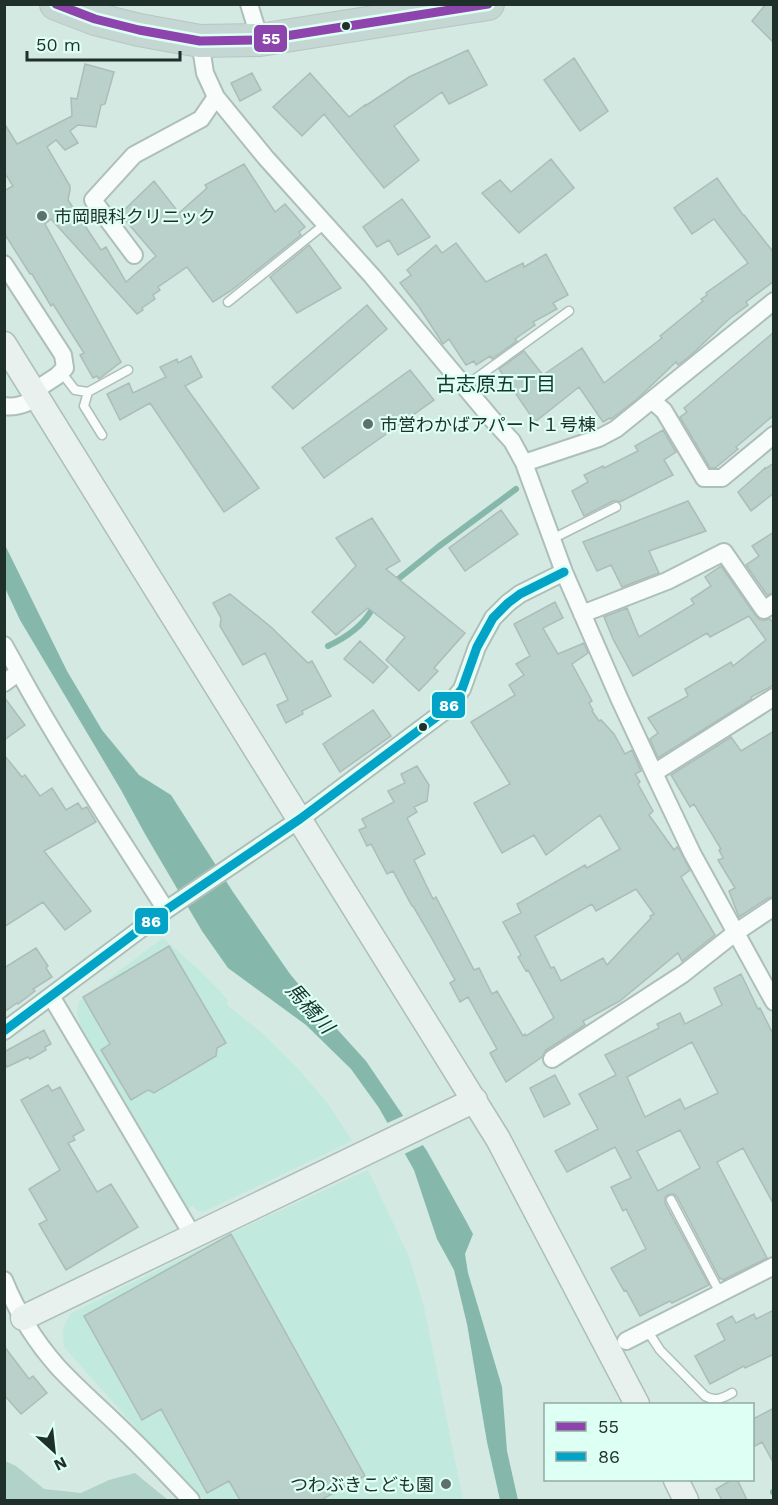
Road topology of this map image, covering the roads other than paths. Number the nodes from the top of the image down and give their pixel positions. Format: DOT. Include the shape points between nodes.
graph roads {
  1 [pos="56,4"];
  2 [pos="249,4"];
  3 [pos="468,6"];
  4 [pos="260,40"];
  5 [pos="200,41"];
  6 [pos="216,97"];
  7 [pos="325,224"];
  8 [pos="134,255"];
  9 [pos="4,264"];
  10 [pos="774,301"];
  11 [pos="228,302"];
  12 [pos="569,311"];
  13 [pos="4,344"];
  14 [pos="128,370"];
  15 [pos="61,372"];
  16 [pos="464,387"];
  17 [pos="88,392"];
  18 [pos="36,394"];
  19 [pos="653,401"];
  20 [pos="4,406"];
  21 [pos="102,435"];
  22 [pos="774,435"];
  23 [pos="524,463"];
  24 [pos="616,507"];
  25 [pos="552,540"];
  26 [pos="564,572"];
  27 [pos="774,603"];
  28 [pos="582,614"];
  29 [pos="4,645"];
  30 [pos="19,672"];
  31 [pos="4,683"];
  32 [pos="774,697"];
  33 [pos="654,773"];
  34 [pos="300,819"];
  35 [pos="774,907"];
  36 [pos="168,909"];
  37 [pos="735,933"];
  38 [pos="51,996"];
  39 [pos="774,1002"];
  40 [pos="4,1031"];
  41 [pos="552,1059"];
  42 [pos="476,1100"];
  43 [pos="671,1200"];
  44 [pos="193,1236"];
  45 [pos="774,1266"];
  46 [pos="4,1280"];
  47 [pos="720,1293"];
  48 [pos="14,1310"];
  49 [pos="647,1330"];
  50 [pos="626,1341"];
  51 [pos="732,1393"];
  52 [pos="636,1403"];
  53 [pos="677,1481"];
  54 [pos="191,1500"];
  55 [pos="686,1500"];
  1 -- 5 [label="highway" via="95,19"];
  2 -- 4 [label="street"];
  3 -- 4 [label="highway"];
  4 -- 5 [label="highway"];
  5 -- 6 [label="street" via="205,74"];
  6 -- 7 [label="street"];
  6 -- 8 [label="street" via="201,119 135,155 93,200"];
  7 -- 11 [label="lane"];
  7 -- 16 [label="street"];
  9 -- 15 [label="street" via="63,355 65,368"];
  10 -- 19 [label="street"];
  12 -- 16 [label="lane"];
  13 -- 18 [label="street"];
  14 -- 17 [label="lane"];
  15 -- 17 [label="lane" via="75,390"];
  15 -- 18 [label="street"];
  16 -- 23 [label="street" via="512,441"];
  17 -- 21 [label="lane" via="84,406"];
  18 -- 20 [label="street" via="17,406"];
  18 -- 34 [label="street"];
  19 -- 22 [label="street" via="664,411 704,478 722,478"];
  19 -- 23 [label="street" via="599,438"];
  23 -- 25 [label="street"];
  24 -- 25 [label="lane"];
  25 -- 26 [label="street"];
  26 -- 28 [label="street"];
  26 -- 34 [label="street" via="520,594 493,618 477,647 462,689 442,713"];
  27 -- 28 [label="street" via="764,610 724,552 667,581"];
  28 -- 33 [label="street"];
  29 -- 30 [label="street"];
  30 -- 31 [label="street"];
  30 -- 36 [label="street" via="72,764"];
  32 -- 33 [label="street"];
  33 -- 37 [label="street"];
  34 -- 36 [label="street"];
  34 -- 42 [label="street"];
  35 -- 37 [label="street"];
  36 -- 38 [label="street"];
  37 -- 39 [label="street"];
  37 -- 41 [label="street" via="683,974"];
  38 -- 40 [label="street"];
  38 -- 44 [label="street"];
  42 -- 44 [label="street"];
  42 -- 52 [label="street"];
  43 -- 47 [label="lane"];
  44 -- 48 [label="street"];
  45 -- 47 [label="street"];
  46 -- 48 [label="street"];
  47 -- 49 [label="street"];
  48 -- 54 [label="street" via="58,1367"];
  49 -- 50 [label="street"];
  49 -- 51 [label="lane" via="660,1350 705,1396 715,1400"];
  53 -- 55 [label="street"];
}
